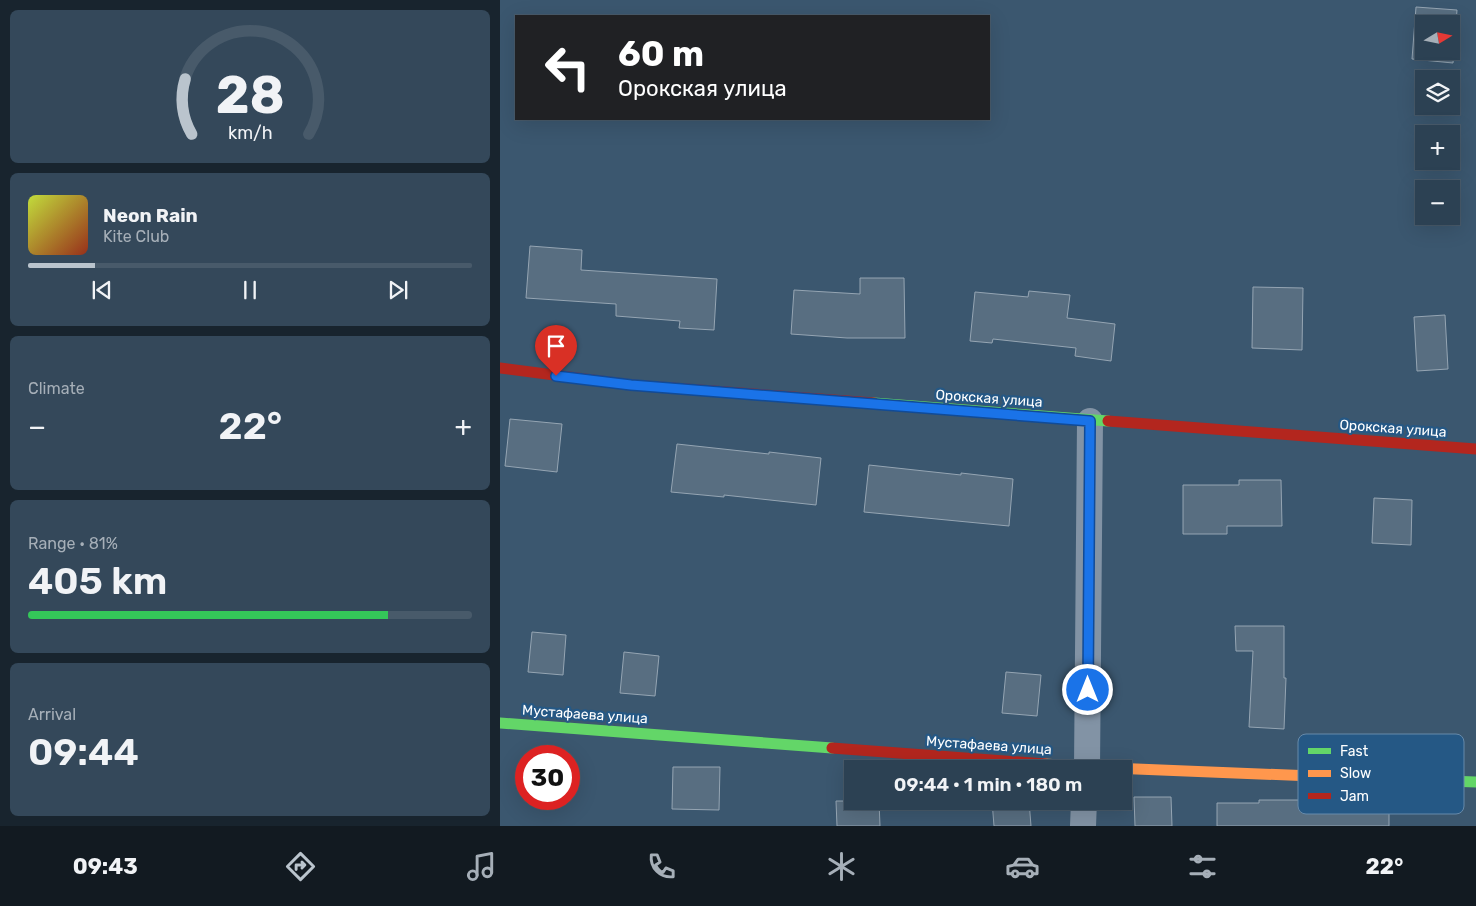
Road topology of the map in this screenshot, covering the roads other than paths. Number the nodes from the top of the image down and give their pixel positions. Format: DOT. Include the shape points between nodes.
graph roads {
  1 [pos="500,368"];
  2 [pos="1090,421"];
  3 [pos="1476,449"];
  4 [pos="500,723"];
  5 [pos="983,760"];
  6 [pos="1087,760"];
  7 [pos="1132,770"];
  8 [pos="1298,776"];
  9 [pos="1083,810"];
  10 [pos="1082,826"];
  1 -- 2 [label="street, Орокская улица" via="631,385"];
  2 -- 3 [label="street, Орокская улица"];
  2 -- 6 [label="street"];
  4 -- 5 [label="street, Мустафаева улица"];
  7 -- 8 [label="street, Мустафаева улица"];
  9 -- 10 [label="street"];
}
